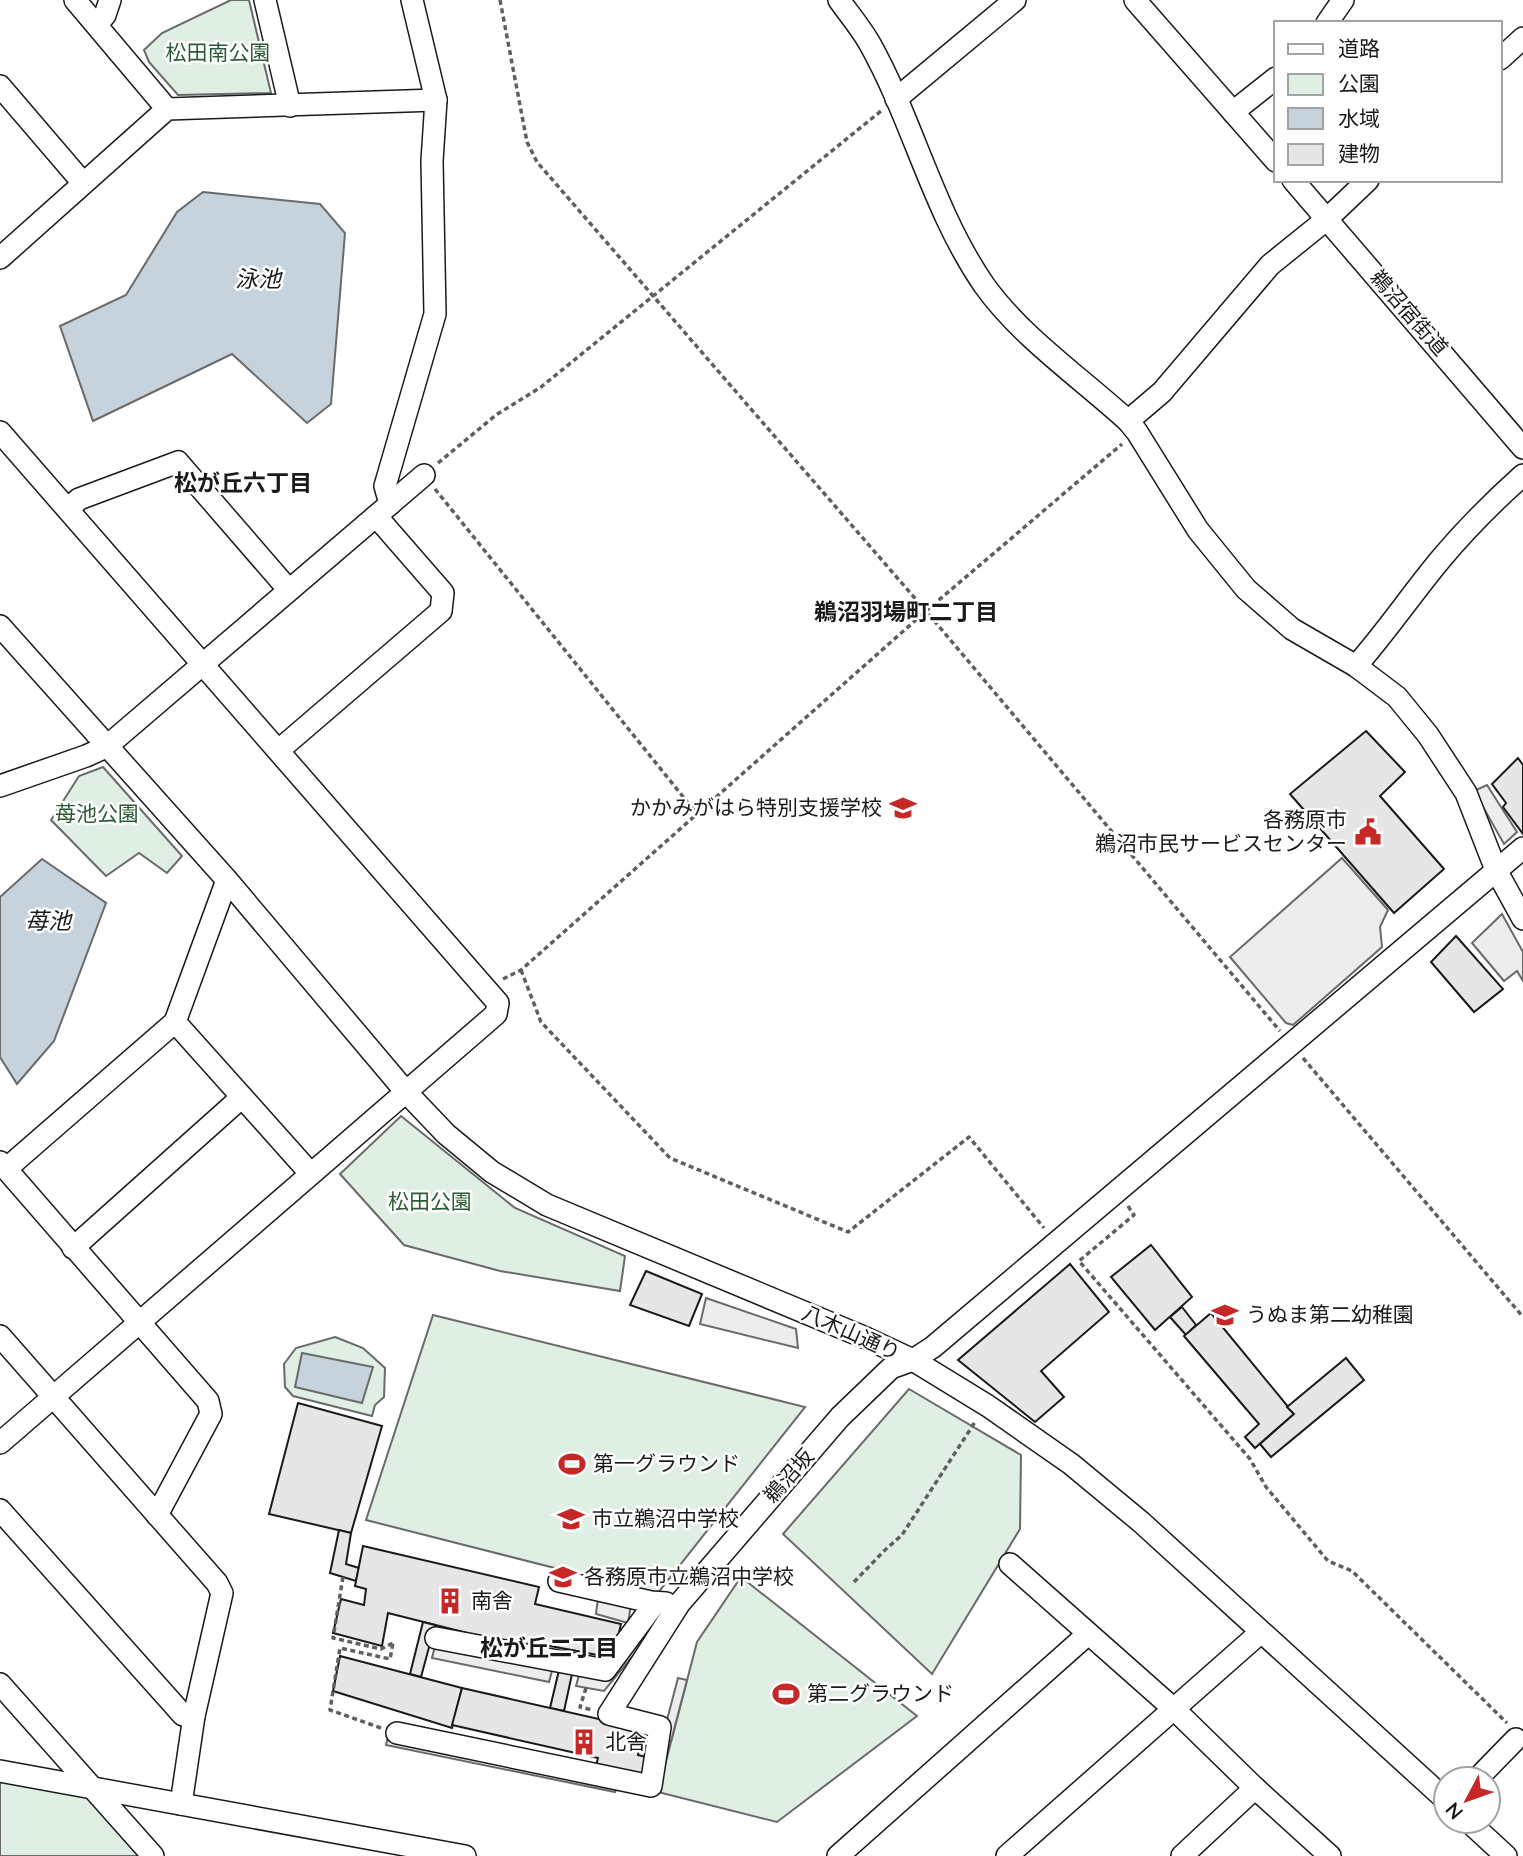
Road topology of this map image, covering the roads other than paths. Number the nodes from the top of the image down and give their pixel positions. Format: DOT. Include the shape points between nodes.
graph roads {
  1 [pos="75,0"];
  2 [pos="110,0"];
  3 [pos="265,0"];
  4 [pos="412,0"];
  5 [pos="839,0"];
  6 [pos="1015,0"];
  7 [pos="1135,0"];
  8 [pos="1343,0"];
  9 [pos="1328,21"];
  10 [pos="97,24"];
  11 [pos="1523,38"];
  12 [pos="1502,57"];
  13 [pos="1274,80"];
  14 [pos="0,86"];
  15 [pos="896,99"];
  16 [pos="436,100"];
  17 [pos="290,106"];
  18 [pos="167,109"];
  19 [pos="1233,112"];
  20 [pos="1274,159"];
  21 [pos="1295,182"];
  22 [pos="1366,182"];
  23 [pos="83,183"];
  24 [pos="1327,219"];
  25 [pos="0,257"];
  26 [pos="1133,426"];
  27 [pos="0,432"];
  28 [pos="1523,448"];
  29 [pos="424,475"];
  30 [pos="1523,475"];
  31 [pos="68,509"];
  32 [pos="383,510"];
  33 [pos="288,589"];
  34 [pos="0,626"];
  35 [pos="204,664"];
  36 [pos="1356,666"];
  37 [pos="106,747"];
  38 [pos="279,750"];
  39 [pos="0,786"];
  40 [pos="1523,848"];
  41 [pos="1496,870"];
  42 [pos="227,880"];
  43 [pos="1523,919"];
  44 [pos="175,1022"];
  45 [pos="406,1092"];
  46 [pos="242,1097"];
  47 [pos="3,1166"];
  48 [pos="310,1173"];
  49 [pos="73,1248"];
  50 [pos="139,1323"];
  51 [pos="0,1336"];
  52 [pos="913,1360"];
  53 [pos="53,1397"];
  54 [pos="0,1443"];
  55 [pos="0,1510"];
  56 [pos="157,1515"];
  57 [pos="1010,1564"];
  58 [pos="559,1581"];
  59 [pos="655,1603"];
  60 [pos="679,1604"];
  61 [pos="1261,1632"];
  62 [pos="1088,1634"];
  63 [pos="436,1638"];
  64 [pos="0,1684"];
  65 [pos="1175,1710"];
  66 [pos="194,1716"];
  67 [pos="397,1733"];
  68 [pos="1516,1739"];
  69 [pos="1491,1765"];
  70 [pos="0,1771"];
  71 [pos="1432,1787"];
  72 [pos="1255,1788"];
  73 [pos="96,1789"];
  74 [pos="181,1804"];
  75 [pos="1483,1835"];
  76 [pos="153,1856"];
  77 [pos="465,1856"];
  78 [pos="838,1856"];
  79 [pos="1007,1856"];
  80 [pos="1182,1856"];
  81 [pos="1330,1856"];
  82 [pos="1506,1856"];
  1 -- 10 [label="street"];
  2 -- 10 [label="street"];
  3 -- 17 [label="street"];
  4 -- 16 [label="street"];
  5 -- 15 [label="street" via="869,43"];
  6 -- 15 [label="street"];
  7 -- 19 [label="street"];
  8 -- 9 [label="street"];
  10 -- 18 [label="street"];
  11 -- 12 [label="street"];
  13 -- 19 [label="street"];
  14 -- 23 [label="street"];
  15 -- 26 [label="street" via="944,214 984,285 1022,329"];
  16 -- 17 [label="street"];
  16 -- 32 [label="street" via="432,161 435,314"];
  17 -- 18 [label="street"];
  18 -- 23 [label="street"];
  19 -- 20 [label="street"];
  21 -- 24 [label="street, 鵜沼宿街道"];
  22 -- 24 [label="street"];
  23 -- 25 [label="street"];
  24 -- 26 [label="street" via="1270,265"];
  24 -- 28 [label="street, 鵜沼宿街道"];
  26 -- 36 [label="street" via="1198,530 1246,589 1292,629"];
  27 -- 31 [label="street"];
  29 -- 32 [label="street"];
  30 -- 36 [label="street" via="1440,560"];
  31 -- 33 [label="street" via="79,499 178,462"];
  31 -- 35 [label="street"];
  32 -- 33 [label="street"];
  32 -- 38 [label="street" via="443,593 441,611"];
  33 -- 35 [label="street"];
  34 -- 37 [label="street"];
  35 -- 37 [label="street"];
  35 -- 38 [label="street"];
  36 -- 41 [label="street" via="1397,697 1429,735 1466,793"];
  37 -- 39 [label="street"];
  37 -- 42 [label="street, 八木山通り"];
  38 -- 45 [label="street" via="498,1003 496,1014"];
  40 -- 41 [label="street, 鵜沼坂"];
  41 -- 43 [label="street"];
  41 -- 52 [label="street, 鵜沼坂"];
  42 -- 44 [label="street"];
  42 -- 45 [label="street, 八木山通り"];
  44 -- 46 [label="street"];
  44 -- 47 [label="street"];
  45 -- 48 [label="street"];
  45 -- 52 [label="street, 八木山通り" via="446,1134 492,1172 548,1205"];
  46 -- 48 [label="street"];
  46 -- 49 [label="street"];
  47 -- 49 [label="street"];
  48 -- 50 [label="street"];
  49 -- 50 [label="street"];
  50 -- 53 [label="street"];
  50 -- 56 [label="street" via="208,1401 211,1414"];
  51 -- 53 [label="street"];
  52 -- 60 [label="street, 鵜沼坂" via="891,1368 840,1417"];
  52 -- 61 [label="street, 八木山通り" via="1071,1464"];
  53 -- 54 [label="street"];
  53 -- 56 [label="street"];
  55 -- 66 [label="street" via="183,1715"];
  56 -- 66 [label="street" via="222,1593"];
  57 -- 62 [label="street"];
  58 -- 59 [label="street"];
  59 -- 60 [label="street"];
  59 -- 63 [label="street" via="605,1670"];
  60 -- 67 [label="street, 鵜沼坂" via="609,1714 660,1727 651,1786"];
  61 -- 65 [label="street"];
  61 -- 71 [label="street, 八木山通り"];
  62 -- 65 [label="street"];
  62 -- 78 [label="street"];
  64 -- 73 [label="street"];
  65 -- 72 [label="street"];
  65 -- 79 [label="street"];
  66 -- 74 [label="street"];
  68 -- 69 [label="street"];
  70 -- 73 [label="street"];
  72 -- 80 [label="street"];
  72 -- 81 [label="street"];
  73 -- 74 [label="street"];
  73 -- 76 [label="street"];
  74 -- 77 [label="street"];
  75 -- 82 [label="street"];
}
